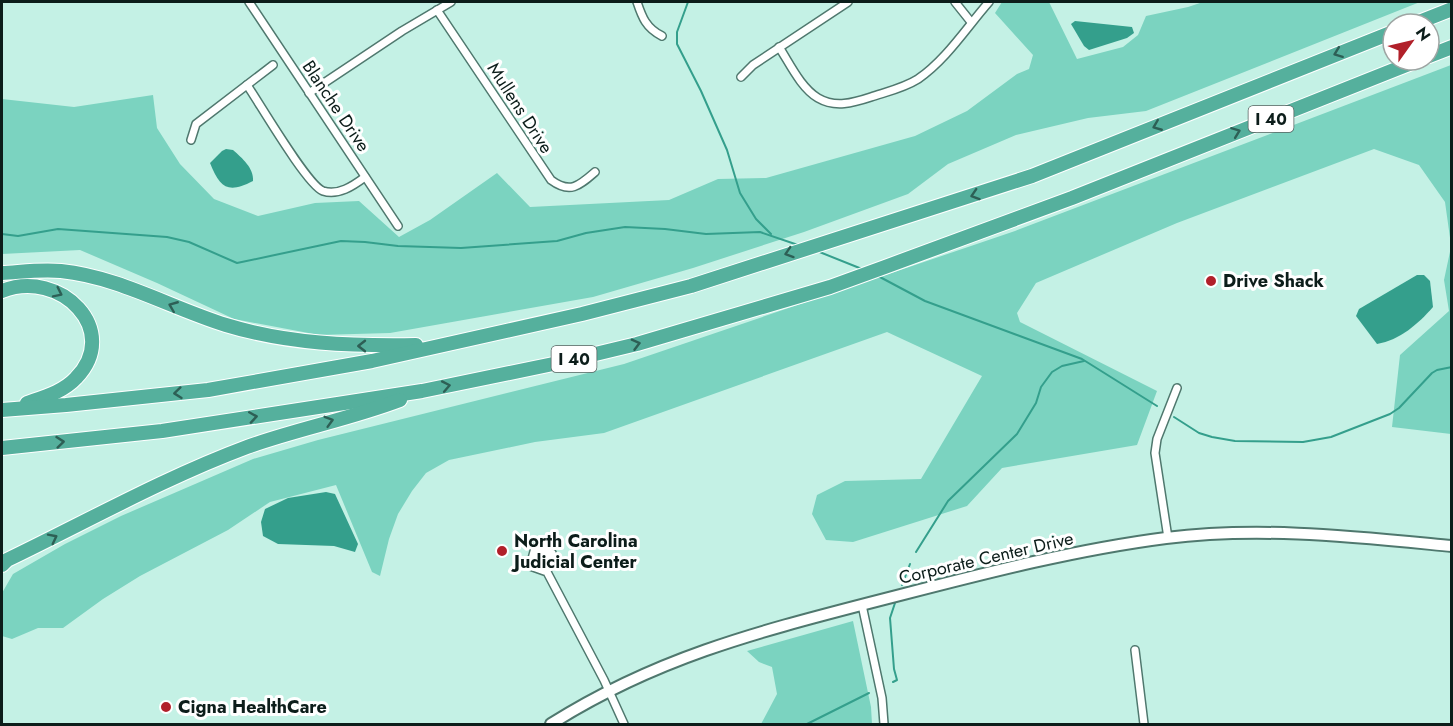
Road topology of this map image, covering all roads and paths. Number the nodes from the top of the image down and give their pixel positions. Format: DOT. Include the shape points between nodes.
graph roads {
  1 [pos="249,2"];
  2 [pos="451,2"];
  3 [pos="636,2"];
  4 [pos="848,2"];
  5 [pos="955,2"];
  6 [pos="989,2"];
  7 [pos="437,10"];
  8 [pos="971,22"];
  9 [pos="662,36"];
  10 [pos="1381,37"];
  11 [pos="779,47"];
  12 [pos="273,65"];
  13 [pos="1389,72"];
  14 [pos="741,77"];
  15 [pos="247,86"];
  16 [pos="309,93"];
  17 [pos="191,140"];
  18 [pos="595,172"];
  19 [pos="365,177"];
  20 [pos="398,226"];
  21 [pos="2,273"];
  22 [pos="2,291"];
  23 [pos="442,345"];
  24 [pos="1178,388"];
  25 [pos="422,391"];
  26 [pos="4,410"];
  27 [pos="2,448"];
  28 [pos="1168,538"];
  29 [pos="1452,546"];
  30 [pos="2,565"];
  31 [pos="547,572"];
  32 [pos="862,605"];
  33 [pos="1135,650"];
  34 [pos="609,691"];
  35 [pos="551,724"];
  36 [pos="624,724"];
  37 [pos="884,724"];
  38 [pos="1144,724"];
  1 -- 16 [label="street, Blanche Drive"];
  2 -- 7 [label="street"];
  3 -- 9 [label="street" via="645,23"];
  4 -- 11 [label="street"];
  5 -- 8 [label="street"];
  6 -- 8 [label="street"];
  7 -- 16 [label="street"];
  7 -- 18 [label="street, Mullens Drive" via="546,175 571,188"];
  8 -- 11 [label="street" via="916,80 846,104 816,97"];
  10 -- 23 [label="highway, I 40, one-way" via="1032,176 881,226 691,286"];
  11 -- 14 [label="street"];
  12 -- 15 [label="street"];
  25 -- 13 [label="highway, I 40, one-way" via="637,344 830,286 1072,198"];
  15 -- 17 [label="street" via="195,124"];
  15 -- 19 [label="street" via="317,187 339,192"];
  16 -- 19 [label="street, Blanche Drive"];
  19 -- 20 [label="street, Blanche Drive"];
  23 -- 21 [label="highway, one-way" via="350,346 289,340 226,325 98,278 60,271"];
  22 -- 26 [label="highway, one-way" via="30,285 59,293 81,311 91,343 86,363 70,383 52,394"];
  23 -- 26 [label="highway, I 40, one-way" via="372,362 208,390"];
  24 -- 28 [label="street" via="1155,453"];
  27 -- 25 [label="highway, I 40, one-way" via="162,431"];
  30 -- 25 [label="highway, one-way" via="216,459"];
  28 -- 29 [label="street, Corporate Center Drive" via="1278,533"];
  28 -- 32 [label="street, Corporate Center Drive" via="1053,557"];
  31 -- 34 [label="street"];
  32 -- 34 [label="street, Corporate Center Drive" via="715,646 669,662"];
  32 -- 37 [label="street"];
  33 -- 38 [label="street"];
  34 -- 35 [label="street, Corporate Center Drive"];
  34 -- 36 [label="street"];
}
